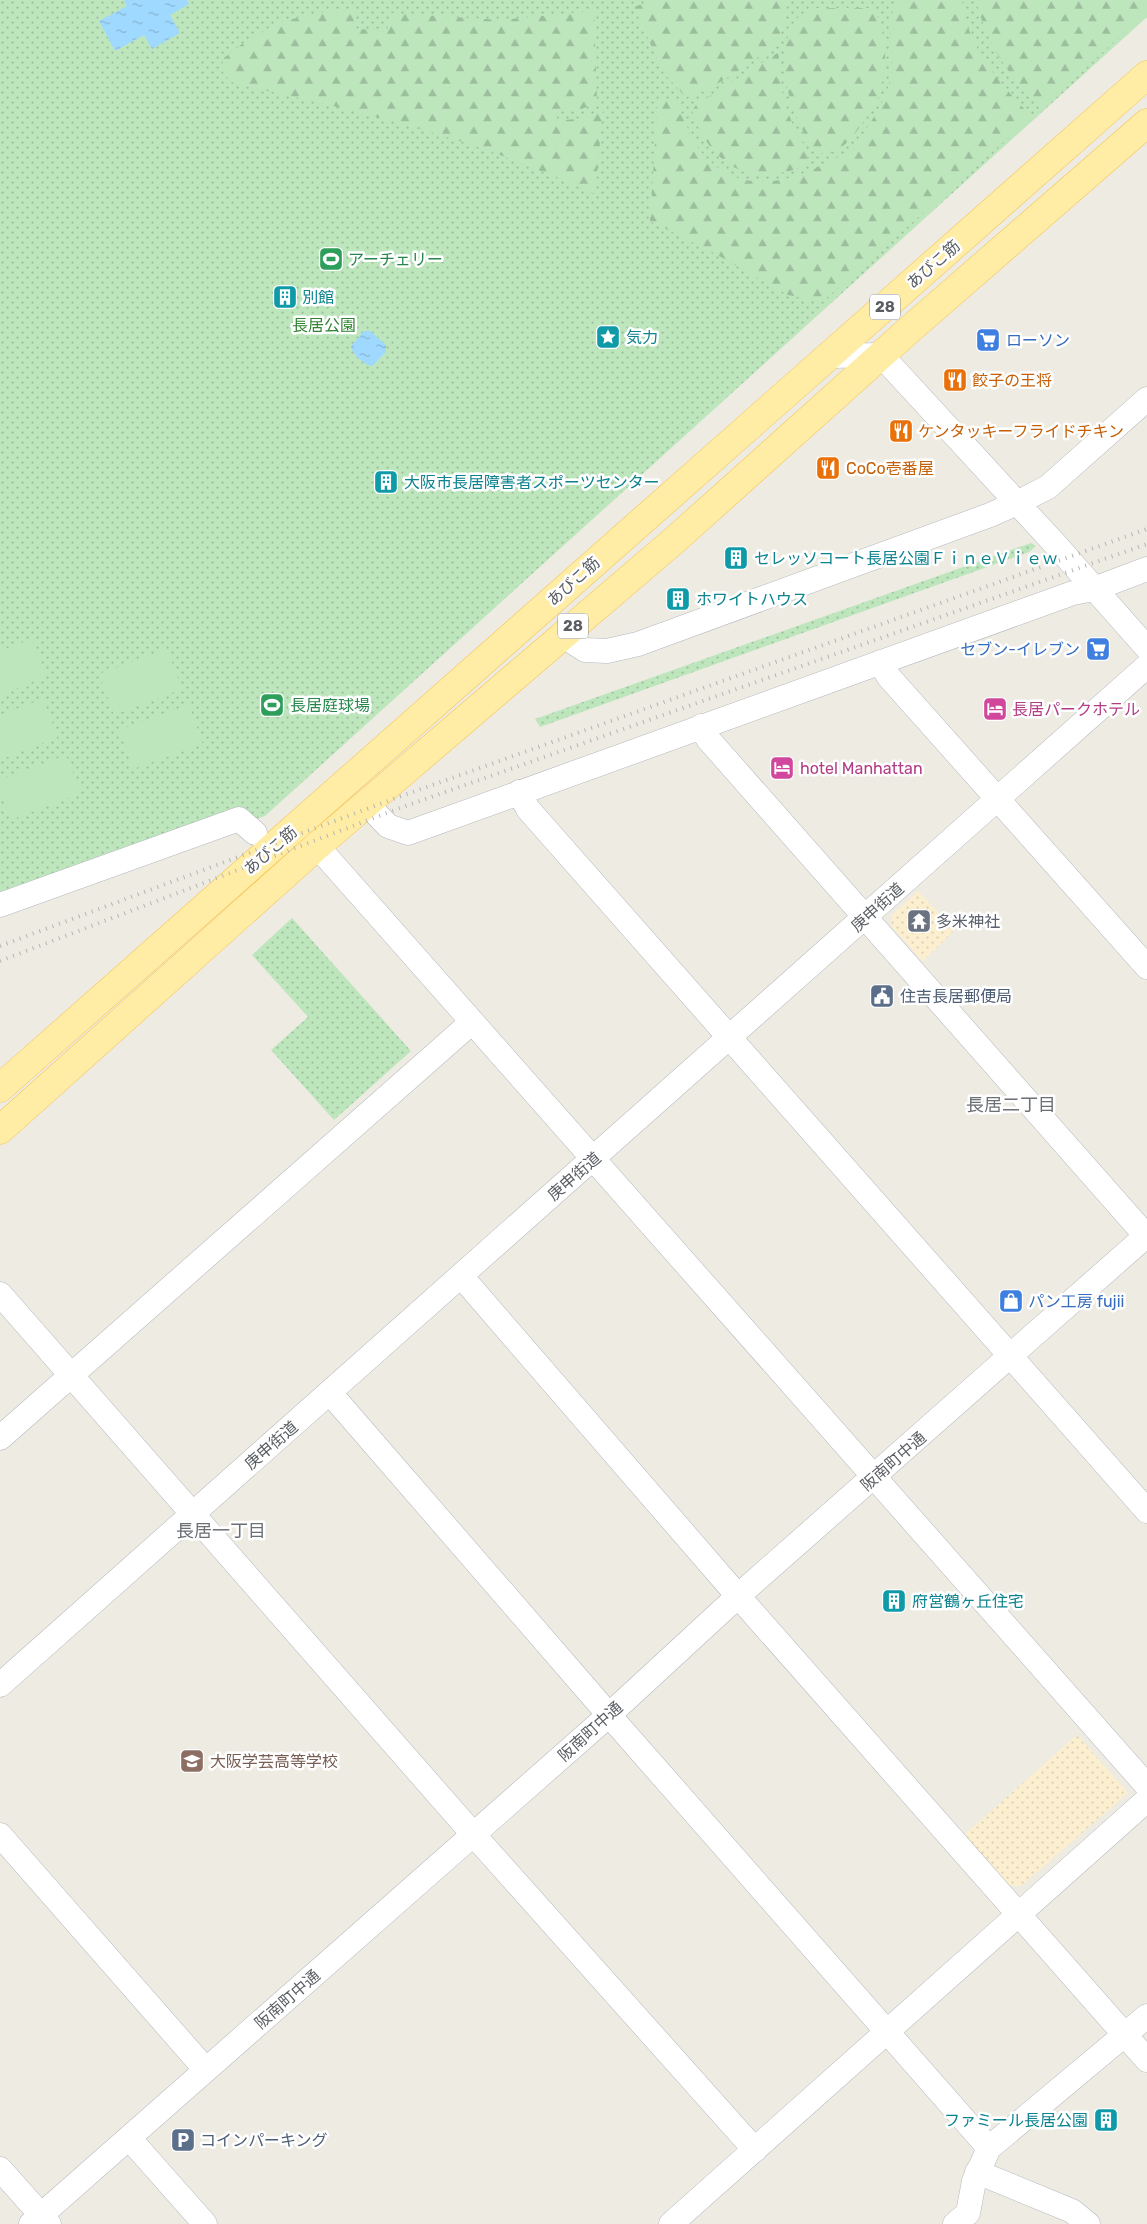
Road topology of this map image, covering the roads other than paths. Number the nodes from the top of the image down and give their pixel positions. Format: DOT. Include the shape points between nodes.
graph roads {
  1 [pos="1147,75"];
  2 [pos="1147,123"];
  3 [pos="881,355"];
  4 [pos="830,356"];
  5 [pos="1147,398"];
  6 [pos="1017,503"];
  7 [pos="1147,569"];
  8 [pos="1094,589"];
  9 [pos="562,635"];
  10 [pos="1147,648"];
  11 [pos="880,662"];
  12 [pos="1147,666"];
  13 [pos="701,726"];
  14 [pos="519,792"];
  15 [pos="997,799"];
  16 [pos="366,803"];
  17 [pos="255,833"];
  18 [pos="317,846"];
  19 [pos="0,904"];
  20 [pos="864,918"];
  21 [pos="1147,967"];
  22 [pos="472,1022"];
  23 [pos="730,1038"];
  24 [pos="0,1088"];
  25 [pos="0,1130"];
  26 [pos="593,1160"];
  27 [pos="1147,1236"];
  28 [pos="461,1276"];
  29 [pos="0,1294"];
  30 [pos="1012,1356"];
  31 [pos="72,1374"];
  32 [pos="330,1392"];
  33 [pos="0,1438"];
  34 [pos="874,1477"];
  35 [pos="1147,1511"];
  36 [pos="193,1513"];
  37 [pos="738,1596"];
  38 [pos="0,1685"];
  39 [pos="609,1715"];
  40 [pos="1147,1786"];
  41 [pos="1147,1800"];
  42 [pos="473,1834"];
  43 [pos="0,1835"];
  44 [pos="1019,1914"];
  45 [pos="1147,2016"];
  46 [pos="887,2032"];
  47 [pos="1124,2034"];
  48 [pos="1147,2060"];
  49 [pos="206,2070"];
  50 [pos="129,2138"];
  51 [pos="989,2148"];
  52 [pos="755,2150"];
  53 [pos="0,2169"];
  54 [pos="977,2172"];
  55 [pos="40,2221"];
  56 [pos="205,2224"];
  57 [pos="671,2224"];
  58 [pos="955,2224"];
  59 [pos="1088,2224"];
  1 -- 4 [label="main road, あびこ筋 / 28"];
  2 -- 3 [label="main road, あびこ筋 / 28"];
  3 -- 4 [label="street"];
  3 -- 6 [label="street"];
  3 -- 9 [label="main road, あびこ筋 / 28" via="677,538"];
  4 -- 24 [label="main road, あびこ筋 / 28"];
  5 -- 6 [label="street" via="1048,487"];
  6 -- 8 [label="street"];
  6 -- 9 [label="street" via="638,644 607,651 585,650"];
  7 -- 8 [label="street"];
  8 -- 10 [label="street"];
  8 -- 11 [label="street" via="1074,592"];
  9 -- 16 [label="main road, あびこ筋 / 28"];
  11 -- 13 [label="street"];
  11 -- 15 [label="street" via="889,677"];
  12 -- 15 [label="street, 庚申街道"];
  13 -- 14 [label="street"];
  13 -- 20 [label="street" via="708,739"];
  14 -- 16 [label="street" via="408,833 388,826"];
  14 -- 23 [label="street" via="528,809"];
  15 -- 20 [label="street, 庚申街道"];
  15 -- 21 [label="street"];
  16 -- 18 [label="main road, あびこ筋 / 28"];
  17 -- 19 [label="street" via="239,819"];
  18 -- 22 [label="street"];
  18 -- 25 [label="main road, あびこ筋 / 28"];
  20 -- 23 [label="street, 庚申街道"];
  20 -- 27 [label="street"];
  22 -- 26 [label="street"];
  22 -- 31 [label="street"];
  23 -- 26 [label="street, 庚申街道"];
  23 -- 30 [label="street"];
  26 -- 28 [label="street, 庚申街道"];
  26 -- 34 [label="street"];
  27 -- 30 [label="street, 阪南町中通"];
  28 -- 32 [label="street, 庚申街道"];
  28 -- 37 [label="street"];
  29 -- 31 [label="street"];
  30 -- 34 [label="street, 阪南町中通"];
  30 -- 35 [label="street"];
  31 -- 33 [label="street"];
  31 -- 36 [label="street"];
  32 -- 36 [label="street, 庚申街道"];
  32 -- 39 [label="street"];
  34 -- 37 [label="street, 阪南町中通"];
  34 -- 40 [label="street"];
  36 -- 38 [label="street, 庚申街道"];
  36 -- 42 [label="street"];
  37 -- 39 [label="street, 阪南町中通"];
  37 -- 44 [label="street"];
  39 -- 42 [label="street, 阪南町中通"];
  39 -- 46 [label="street"];
  41 -- 44 [label="street"];
  42 -- 49 [label="street, 阪南町中通"];
  42 -- 52 [label="street"];
  43 -- 49 [label="street"];
  44 -- 46 [label="street"];
  44 -- 47 [label="street"];
  45 -- 47 [label="street"];
  46 -- 51 [label="street"];
  46 -- 52 [label="street"];
  47 -- 48 [label="street"];
  47 -- 51 [label="street"];
  49 -- 50 [label="street, 阪南町中通"];
  50 -- 55 [label="street, 阪南町中通"];
  50 -- 56 [label="street"];
  51 -- 54 [label="street"];
  52 -- 57 [label="street"];
  53 -- 55 [label="street"];
  54 -- 58 [label="street" via="968,2213"];
  54 -- 59 [label="street" via="1072,2211"];
}
